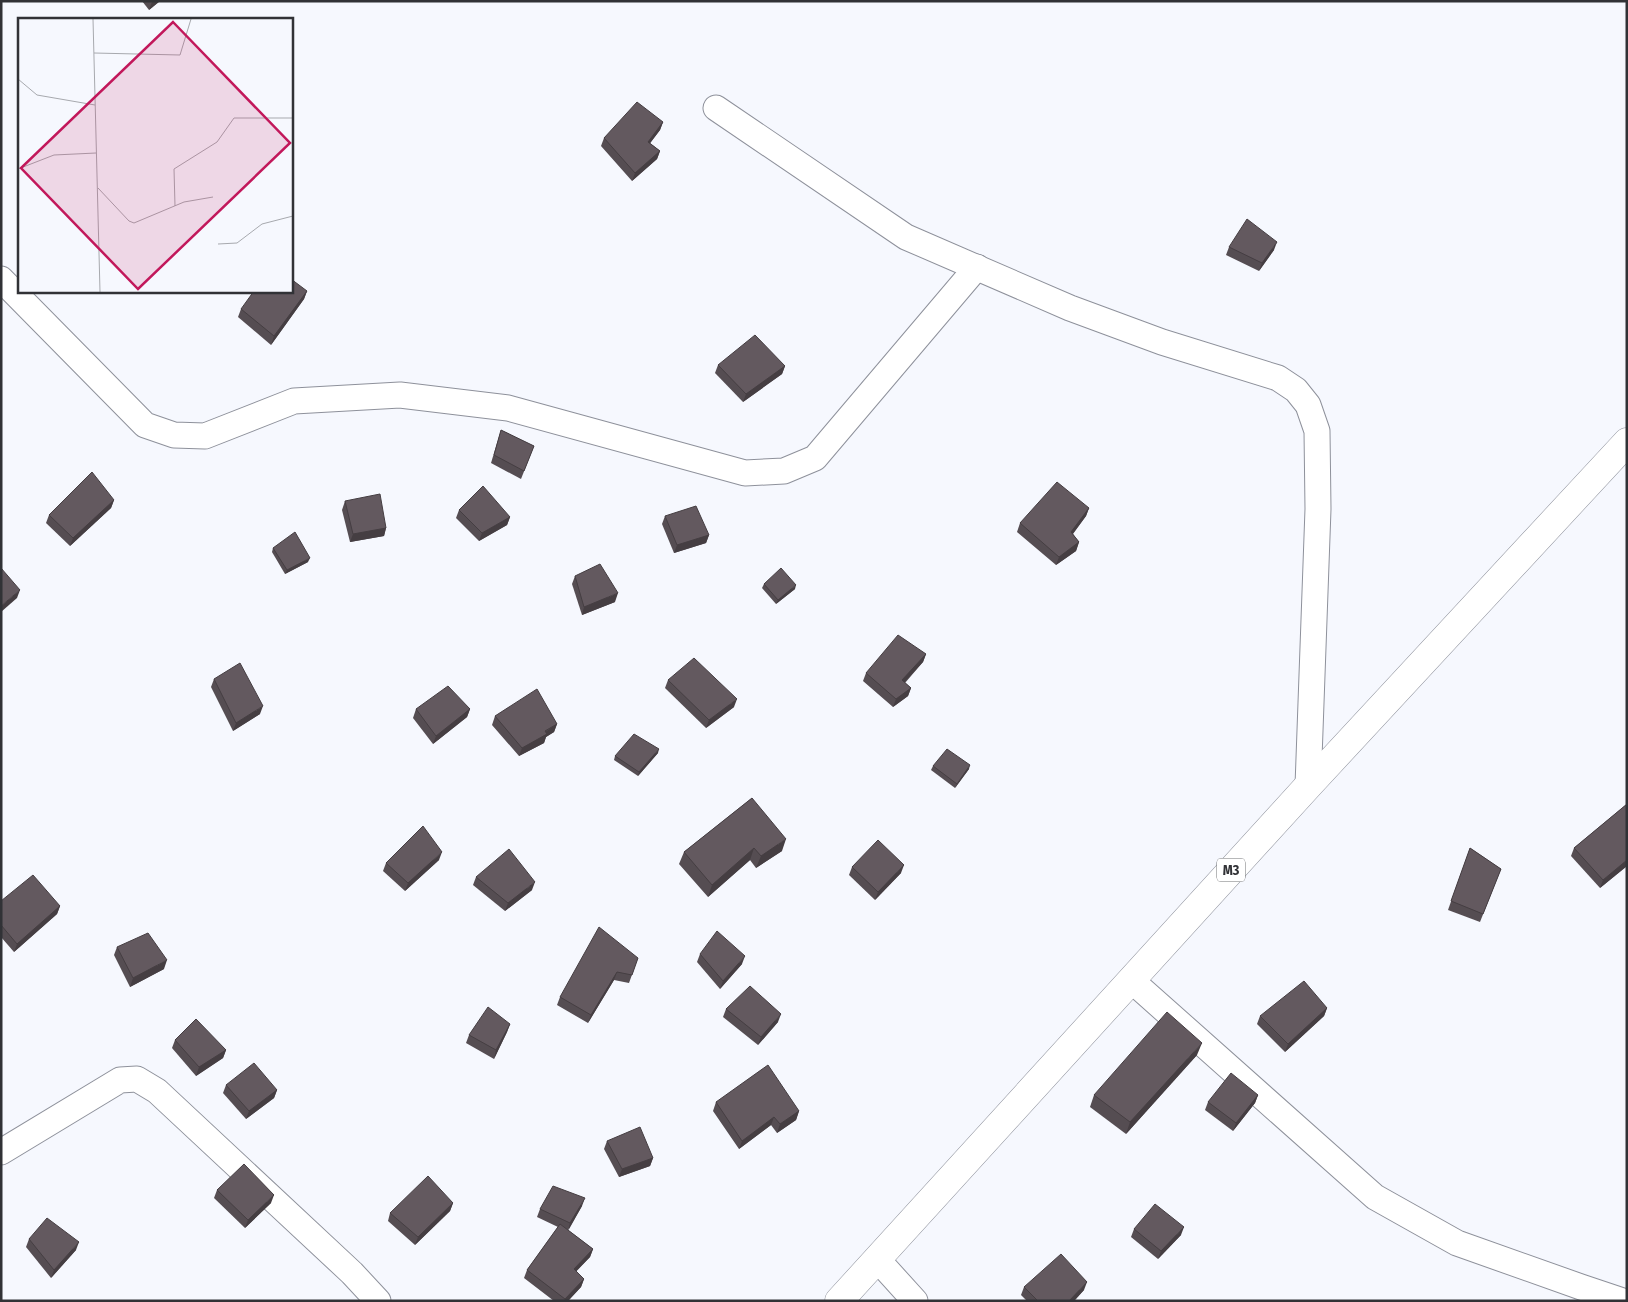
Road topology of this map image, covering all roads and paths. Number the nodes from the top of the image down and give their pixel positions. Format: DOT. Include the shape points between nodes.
graph roads {
  1 [pos="716,108"];
  2 [pos="977,267"];
  3 [pos="1,279"];
  4 [pos="1627,442"];
  5 [pos="1308,786"];
  6 [pos="1130,980"];
  7 [pos="1,1152"];
  8 [pos="877,1258"];
  9 [pos="378,1301"];
  10 [pos="839,1301"];
  11 [pos="915,1301"];
  12 [pos="1623,1301"];
  1 -- 2 [label="street" via="906,238"];
  2 -- 3 [label="street" via="814,458 784,471 745,473 508,408 400,395 294,401 204,436 174,436 144,425"];
  2 -- 5 [label="street" via="1070,308 1162,342 1278,378 1296,390 1308,405 1316,431 1318,509"];
  4 -- 5 [label="main road, M3"];
  5 -- 6 [label="main road, M3"];
  6 -- 8 [label="main road, M3"];
  6 -- 12 [label="street" via="1375,1197 1457,1243"];
  7 -- 9 [label="street" via="120,1080 137,1079 157,1091"];
  8 -- 10 [label="main road, M3"];
  8 -- 11 [label="street"];
}
